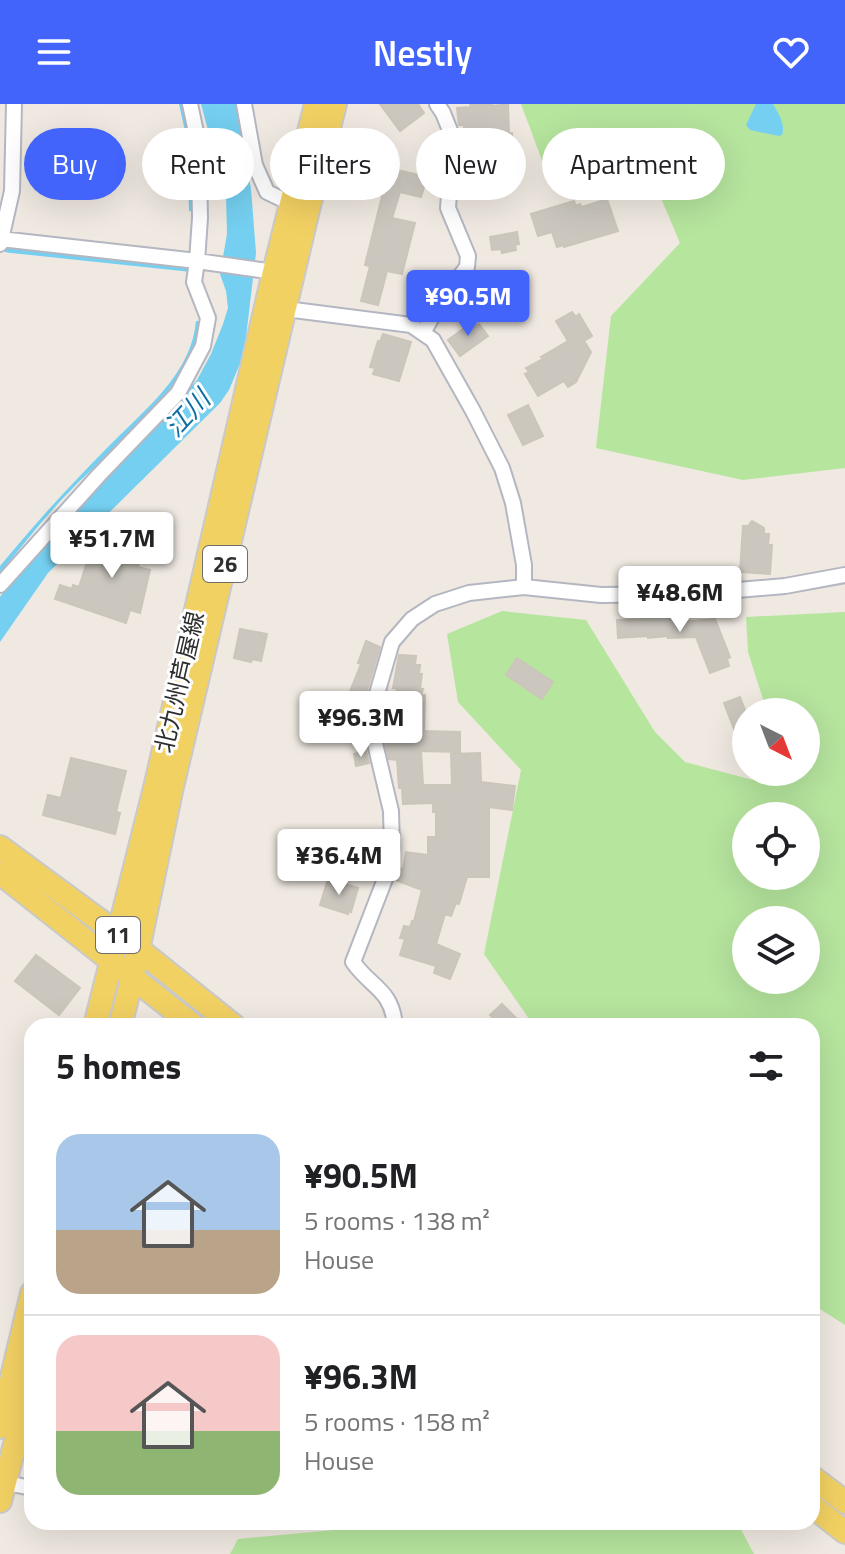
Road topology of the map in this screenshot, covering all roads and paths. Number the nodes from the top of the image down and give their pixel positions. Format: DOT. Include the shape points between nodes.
graph roads {
  1 [pos="14,104"];
  2 [pos="190,104"];
  3 [pos="244,104"];
  4 [pos="316,104"];
  5 [pos="335,104"];
  6 [pos="437,104"];
  7 [pos="300,207"];
  8 [pos="1,241"];
  9 [pos="197,261"];
  10 [pos="264,271"];
  11 [pos="286,309"];
  12 [pos="423,333"];
  13 [pos="845,575"];
  14 [pos="0,585"];
  15 [pos="524,587"];
  16 [pos="0,847"];
  17 [pos="0,873"];
  18 [pos="117,935"];
  19 [pos="137,948"];
  20 [pos="111,961"];
  21 [pos="132,979"];
  22 [pos="97,1018"];
  23 [pos="122,1018"];
  24 [pos="183,1018"];
  25 [pos="224,1018"];
  26 [pos="394,1018"];
  27 [pos="24,1326"];
  28 [pos="24,1411"];
  29 [pos="0,1427"];
  30 [pos="820,1483"];
  31 [pos="24,1489"];
  32 [pos="3,1492"];
  33 [pos="845,1502"];
  34 [pos="820,1512"];
  35 [pos="845,1532"];
  1 -- 8 [label="street" via="12,191"];
  2 -- 9 [label="street" via="199,168"];
  3 -- 7 [label="street" via="255,165 267,192"];
  4 -- 7 [label="main road, 北九州芦屋線 / 26"];
  5 -- 7 [label="main road, 北九州芦屋線 / 26"];
  6 -- 12 [label="street" via="453,138 448,208 468,256 467,267"];
  7 -- 10 [label="main road, 北九州芦屋線 / 26"];
  7 -- 11 [label="main road, 北九州芦屋線 / 26"];
  8 -- 9 [label="street"];
  9 -- 10 [label="street"];
  9 -- 14 [label="street" via="194,282 208,326 178,393"];
  10 -- 18 [label="main road, 北九州芦屋線 / 26" via="159,773"];
  11 -- 12 [label="street" via="411,325"];
  11 -- 19 [label="main road, 北九州芦屋線 / 26"];
  12 -- 15 [label="street" via="433,340 502,468 513,503"];
  13 -- 15 [label="street" via="691,594 601,595"];
  15 -- 26 [label="street" via="469,593 435,604 392,642 372,711 391,811 392,848 353,962 387,996"];
  16 -- 18 [label="main road, 11"];
  17 -- 20 [label="main road, 11"];
  18 -- 19 [label="main road, 11"];
  18 -- 20 [label="main road, 北九州芦屋線 / 26"];
  19 -- 21 [label="main road, 北九州芦屋線 / 26"];
  19 -- 25 [label="main road, 11"];
  20 -- 21 [label="main road, 11"];
  20 -- 22 [label="main road, 北九州芦屋線 / 26"];
  21 -- 23 [label="main road, 北九州芦屋線 / 26"];
  21 -- 24 [label="main road, 11"];
  27 -- 29 [label="main road"];
  28 -- 32 [label="main road"];
  30 -- 33 [label="main road"];
  31 -- 32 [label="street"];
  34 -- 35 [label="main road"];
}
